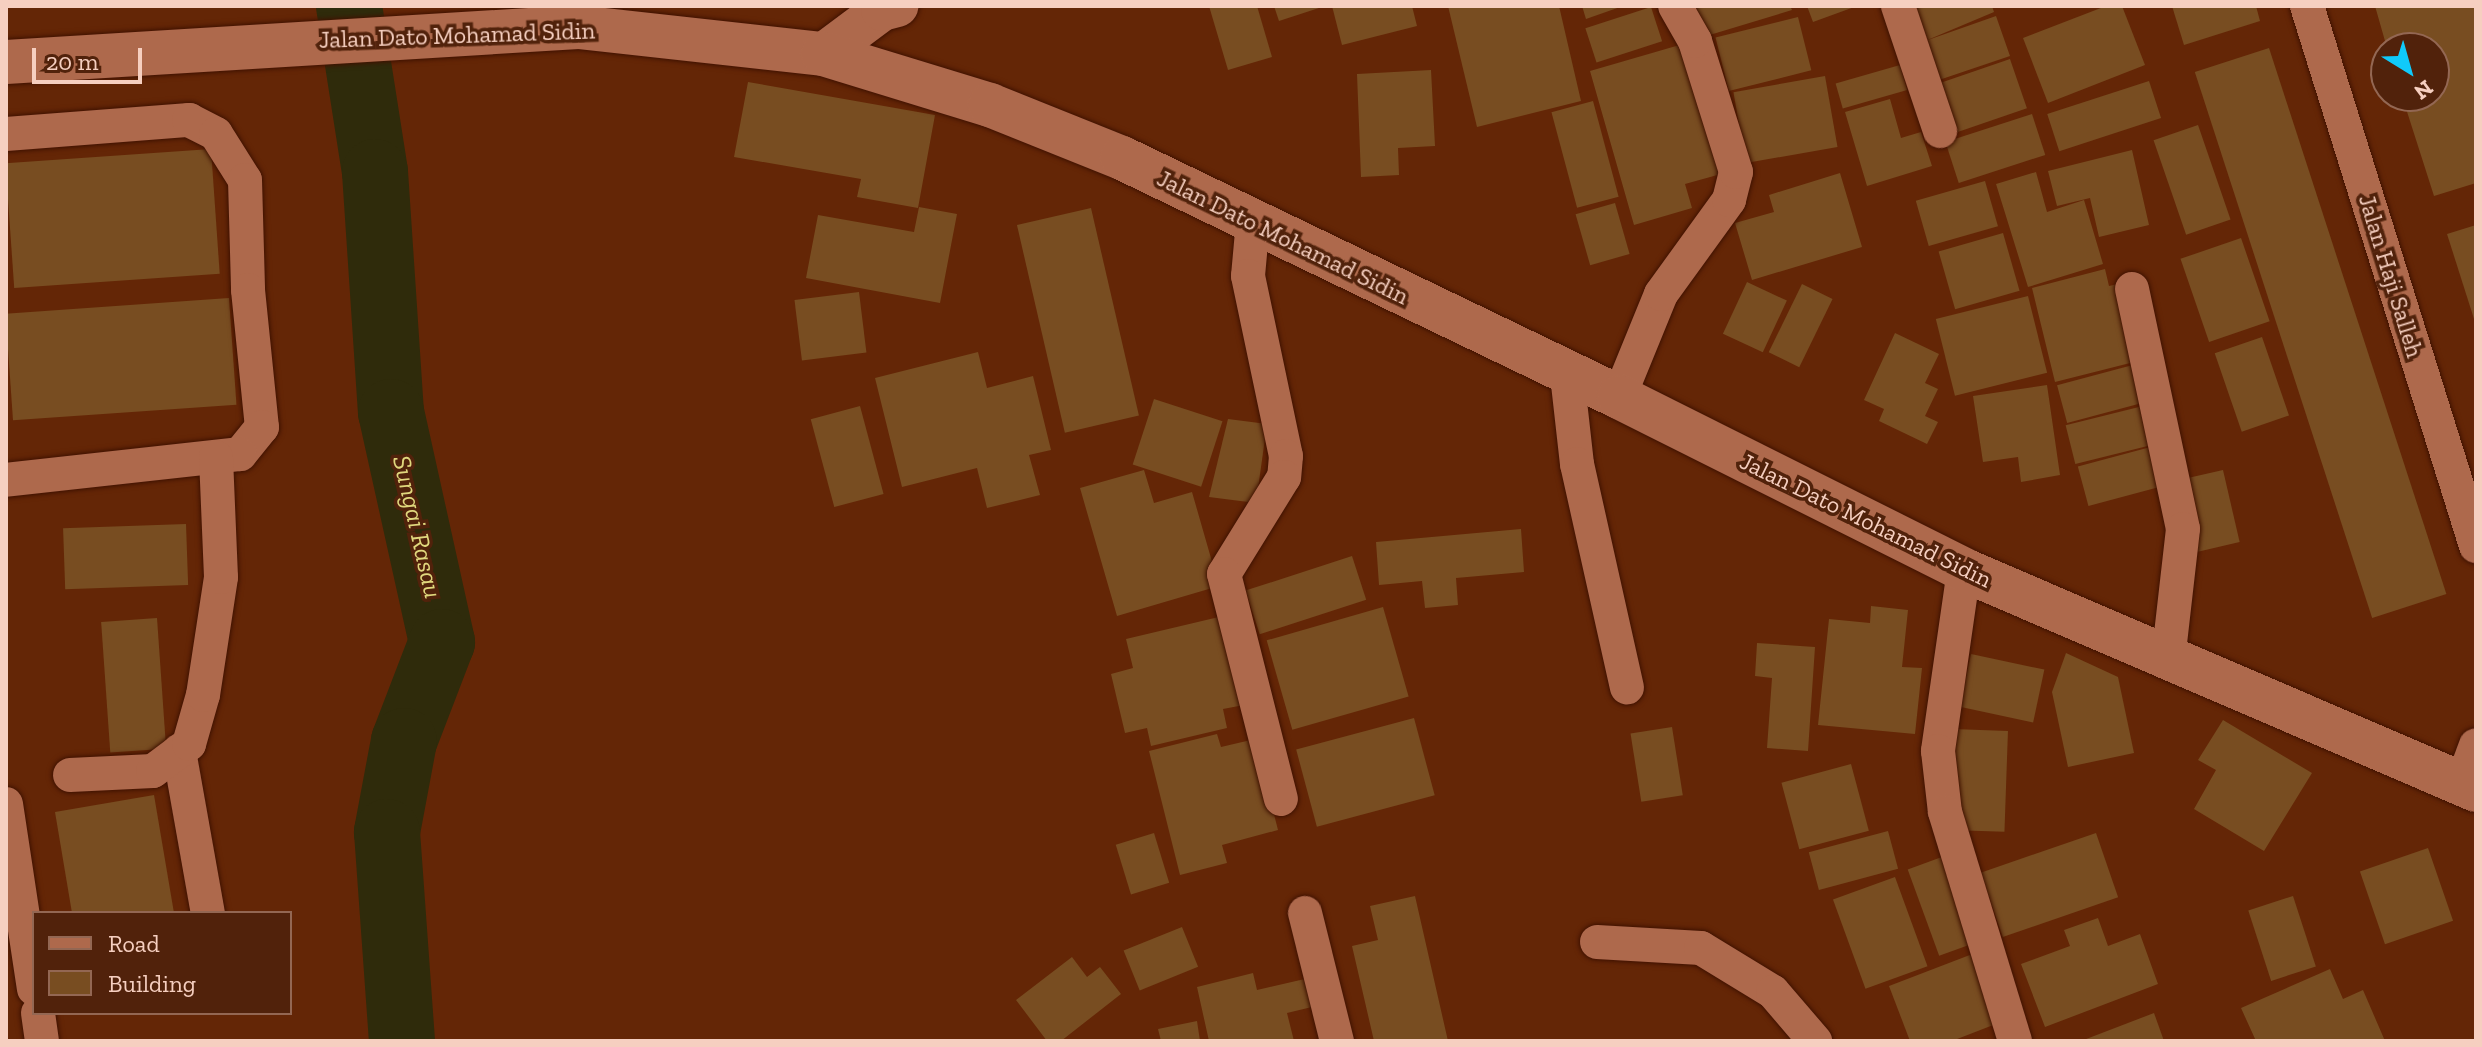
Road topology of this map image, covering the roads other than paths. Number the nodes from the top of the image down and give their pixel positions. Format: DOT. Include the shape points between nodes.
graph roads {
  1 [pos="897,6"];
  2 [pos="1675,6"];
  3 [pos="1898,6"];
  4 [pos="2307,6"];
  5 [pos="823,54"];
  6 [pos="6,62"];
  7 [pos="1940,131"];
  8 [pos="6,134"];
  9 [pos="1253,221"];
  10 [pos="2132,289"];
  11 [pos="1567,375"];
  12 [pos="1619,397"];
  13 [pos="216,457"];
  14 [pos="6,480"];
  15 [pos="2476,546"];
  16 [pos="1964,570"];
  17 [pos="2168,660"];
  18 [pos="1627,687"];
  19 [pos="179,751"];
  20 [pos="2471,772"];
  21 [pos="70,775"];
  22 [pos="1281,799"];
  23 [pos="6,804"];
  24 [pos="208,911"];
  25 [pos="1305,913"];
  26 [pos="1597,942"];
  27 [pos="32,976"];
  28 [pos="38,1015"];
  29 [pos="42,1041"];
  30 [pos="1337,1041"];
  31 [pos="1815,1041"];
  32 [pos="2015,1041"];
  1 -- 5 [label="street" via="882,10"];
  2 -- 12 [label="street" via="1695,41 1736,172 1729,200 1661,294"];
  3 -- 7 [label="street"];
  4 -- 15 [label="street, Jalan Haji Salleh"];
  5 -- 6 [label="main road, Jalan Dato Mohamad Sidin" via="578,27 218,45"];
  5 -- 9 [label="main road, Jalan Dato Mohamad Sidin" via="990,105 1122,158"];
  8 -- 13 [label="street" via="189,120 216,134 233,154 245,180 248,290 262,427 240,454"];
  9 -- 11 [label="main road, Jalan Dato Mohamad Sidin"];
  9 -- 22 [label="street" via="1248,276 1286,456 1284,477 1224,574"];
  10 -- 17 [label="street" via="2183,529"];
  11 -- 12 [label="main road, Jalan Dato Mohamad Sidin"];
  11 -- 18 [label="street" via="1577,464"];
  12 -- 16 [label="main road, Jalan Dato Mohamad Sidin"];
  13 -- 14 [label="street"];
  13 -- 19 [label="street" via="221,577 203,695 189,744"];
  16 -- 17 [label="main road, Jalan Dato Mohamad Sidin"];
  16 -- 32 [label="street" via="1938,751 1945,812"];
  17 -- 20 [label="main road, Jalan Dato Mohamad Sidin"];
  19 -- 21 [label="street" via="153,771"];
  19 -- 24 [label="street"];
  23 -- 27 [label="street"];
  25 -- 30 [label="street"];
  26 -- 31 [label="street" via="1701,948 1773,992"];
  28 -- 29 [label="street"];
}
